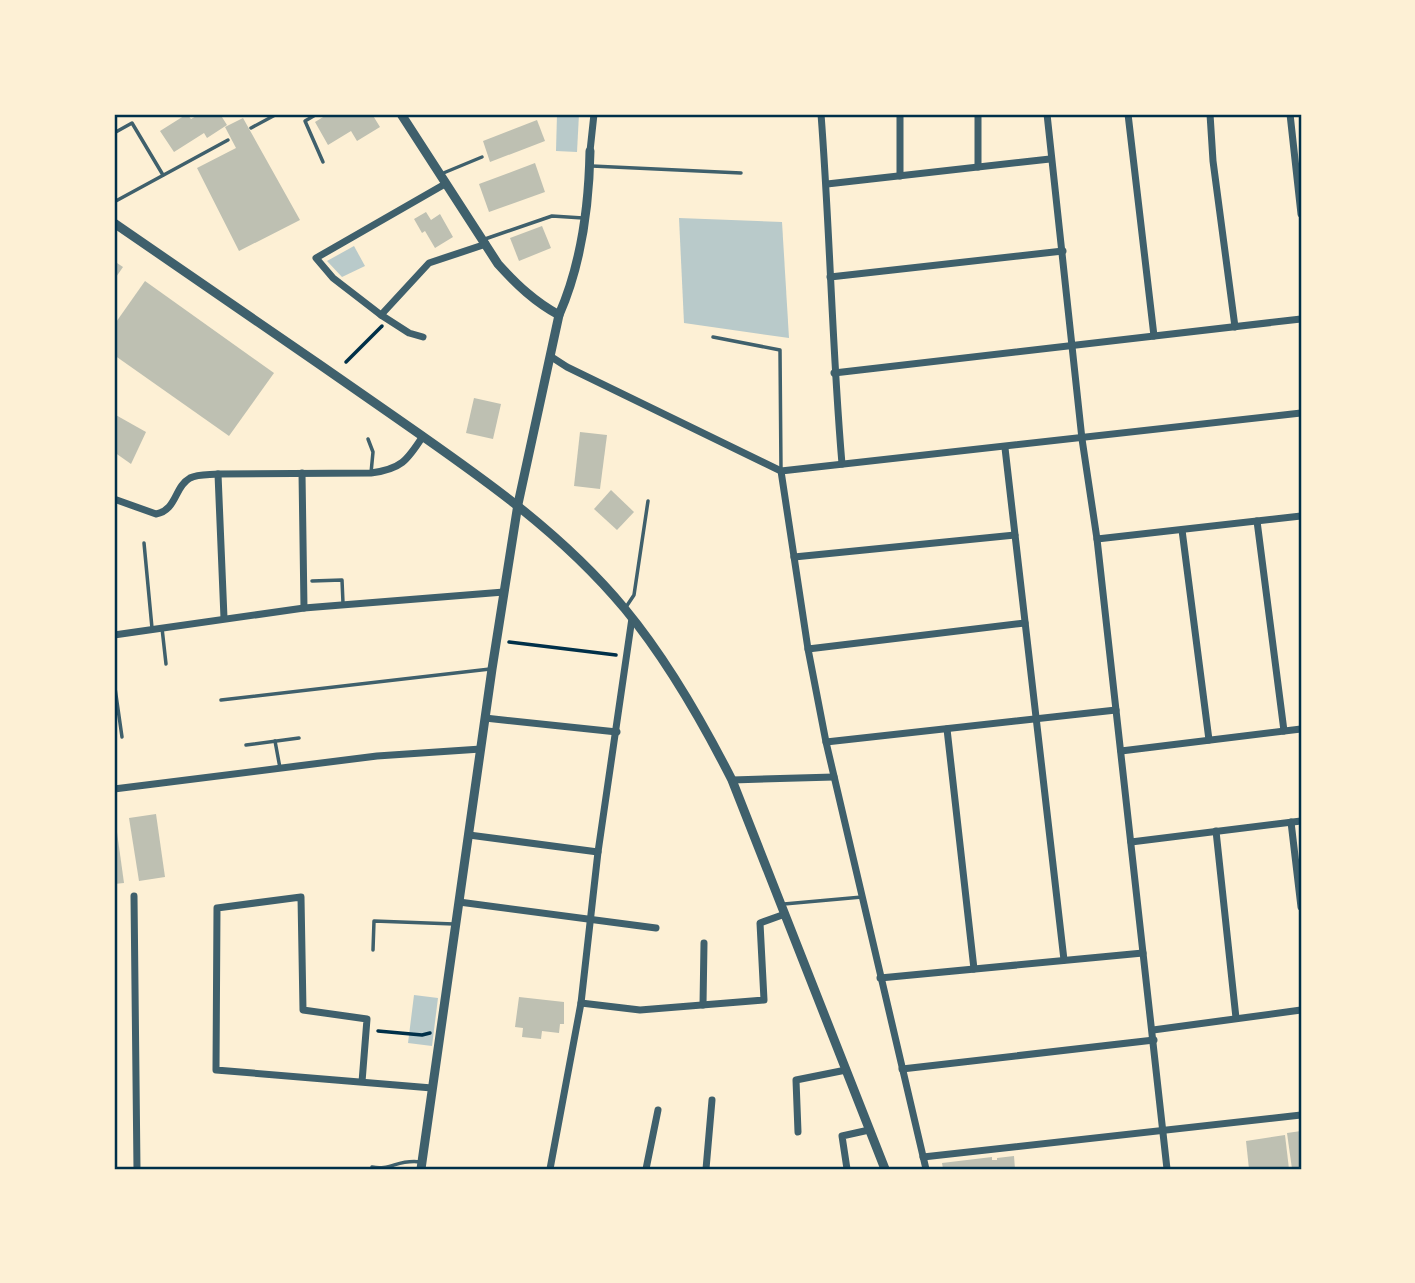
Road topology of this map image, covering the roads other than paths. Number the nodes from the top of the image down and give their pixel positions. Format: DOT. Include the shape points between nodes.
graph roads {
  1 [pos="277,114"];
  2 [pos="317,114"];
  3 [pos="594,114"];
  4 [pos="821,114"];
  5 [pos="900,114"];
  6 [pos="978,114"];
  7 [pos="1047,114"];
  8 [pos="1128,114"];
  9 [pos="1210,114"];
  10 [pos="1290,114"];
  11 [pos="406,115"];
  12 [pos="251,128"];
  13 [pos="114,133"];
  14 [pos="228,140"];
  15 [pos="590,151"];
  16 [pos="482,158"];
  17 [pos="1050,159"];
  18 [pos="323,162"];
  19 [pos="590,166"];
  20 [pos="978,167"];
  21 [pos="741,173"];
  22 [pos="163,175"];
  23 [pos="440,175"];
  24 [pos="900,176"];
  25 [pos="445,184"];
  26 [pos="827,184"];
  27 [pos="114,202"];
  28 [pos="1301,214"];
  29 [pos="583,218"];
  30 [pos="114,223"];
  31 [pos="484,242"];
  32 [pos="1063,251"];
  33 [pos="831,277"];
  34 [pos="381,314"];
  35 [pos="559,315"];
  36 [pos="1301,319"];
  37 [pos="1235,327"];
  38 [pos="1154,336"];
  39 [pos="424,337"];
  40 [pos="713,337"];
  41 [pos="1074,345"];
  42 [pos="550,356"];
  43 [pos="834,373"];
  44 [pos="1301,413"];
  45 [pos="423,436"];
  46 [pos="368,439"];
  47 [pos="1082,439"];
  48 [pos="1005,448"];
  49 [pos="842,464"];
  50 [pos="782,471"];
  51 [pos="302,473"];
  52 [pos="371,473"];
  53 [pos="218,474"];
  54 [pos="114,499"];
  55 [pos="648,501"];
  56 [pos="518,504"];
  57 [pos="1301,516"];
  58 [pos="1257,521"];
  59 [pos="1182,530"];
  60 [pos="1015,535"];
  61 [pos="1097,539"];
  62 [pos="144,543"];
  63 [pos="794,557"];
  64 [pos="312,581"];
  65 [pos="504,592"];
  66 [pos="344,605"];
  67 [pos="304,608"];
  68 [pos="625,609"];
  69 [pos="224,618"];
  70 [pos="632,618"];
  71 [pos="1025,623"];
  72 [pos="162,628"];
  73 [pos="152,630"];
  74 [pos="114,635"];
  75 [pos="808,649"];
  76 [pos="166,664"];
  77 [pos="492,668"];
  78 [pos="114,681"];
  79 [pos="221,700"];
  80 [pos="1116,710"];
  81 [pos="116,714"];
  82 [pos="485,718"];
  83 [pos="1036,719"];
  84 [pos="947,729"];
  85 [pos="1301,729"];
  86 [pos="1284,731"];
  87 [pos="617,732"];
  88 [pos="122,737"];
  89 [pos="299,738"];
  90 [pos="1209,740"];
  91 [pos="275,741"];
  92 [pos="826,742"];
  93 [pos="246,746"];
  94 [pos="481,749"];
  95 [pos="1121,751"];
  96 [pos="280,768"];
  97 [pos="834,777"];
  98 [pos="732,780"];
  99 [pos="114,789"];
  100 [pos="1301,821"];
  101 [pos="1291,822"];
  102 [pos="1216,831"];
  103 [pos="469,835"];
  104 [pos="1131,842"];
  105 [pos="598,852"];
  106 [pos="134,896"];
  107 [pos="862,897"];
  108 [pos="459,902"];
  109 [pos="1301,907"];
  110 [pos="783,909"];
  111 [pos="590,918"];
  112 [pos="456,924"];
  113 [pos="656,928"];
  114 [pos="704,943"];
  115 [pos="373,950"];
  116 [pos="1143,953"];
  117 [pos="1064,960"];
  118 [pos="974,969"];
  119 [pos="880,978"];
  120 [pos="581,1003"];
  121 [pos="703,1005"];
  122 [pos="1301,1010"];
  123 [pos="1236,1018"];
  124 [pos="1153,1030"];
  125 [pos="1154,1040"];
  126 [pos="902,1069"];
  127 [pos="846,1070"];
  128 [pos="362,1082"];
  129 [pos="432,1087"];
  130 [pos="712,1100"];
  131 [pos="658,1110"];
  132 [pos="1301,1115"];
  133 [pos="869,1130"];
  134 [pos="1163,1131"];
  135 [pos="798,1132"];
  136 [pos="923,1157"];
  137 [pos="422,1166"];
  138 [pos="372,1167"];
  139 [pos="137,1169"];
  140 [pos="550,1169"];
  141 [pos="646,1169"];
  142 [pos="706,1169"];
  143 [pos="847,1169"];
  144 [pos="885,1169"];
  145 [pos="926,1169"];
  146 [pos="1167,1169"];
  1 -- 12 [label="lane"];
  2 -- 18 [label="lane" via="305,121"];
  3 -- 15 [label="street"];
  4 -- 26 [label="street"];
  5 -- 24 [label="street"];
  6 -- 20 [label="street"];
  7 -- 17 [label="street"];
  8 -- 38 [label="street"];
  9 -- 37 [label="street"];
  10 -- 28 [label="street"];
  11 -- 23 [label="street"];
  13 -- 22 [label="lane" via="132,123"];
  14 -- 22 [label="lane"];
  15 -- 19 [label="street"];
  16 -- 23 [label="lane"];
  17 -- 20 [label="street"];
  17 -- 32 [label="street"];
  19 -- 21 [label="lane"];
  19 -- 29 [label="street"];
  20 -- 24 [label="street"];
  22 -- 27 [label="lane"];
  23 -- 25 [label="street"];
  24 -- 26 [label="street"];
  25 -- 31 [label="street"];
  25 -- 34 [label="street" via="316,258 333,278"];
  26 -- 33 [label="street"];
  29 -- 31 [label="lane" via="552,216"];
  29 -- 35 [label="street" via="572,286"];
  30 -- 45 [label="street"];
  31 -- 34 [label="street" via="429,263"];
  31 -- 35 [label="street" via="515,283"];
  32 -- 33 [label="street"];
  32 -- 41 [label="street"];
  33 -- 43 [label="street"];
  34 -- 39 [label="street" via="409,333"];
  35 -- 42 [label="street"];
  36 -- 37 [label="street"];
  37 -- 38 [label="street"];
  38 -- 41 [label="street"];
  40 -- 50 [label="lane" via="780,350"];
  41 -- 43 [label="street"];
  41 -- 47 [label="street"];
  42 -- 50 [label="street"];
  42 -- 56 [label="street"];
  43 -- 49 [label="street"];
  44 -- 47 [label="street"];
  45 -- 52 [label="street" via="407,460 392,470"];
  45 -- 56 [label="street"];
  46 -- 52 [label="lane" via="373,452"];
  47 -- 48 [label="street"];
  47 -- 61 [label="street"];
  48 -- 49 [label="street"];
  48 -- 60 [label="street"];
  49 -- 50 [label="street"];
  50 -- 63 [label="street"];
  51 -- 52 [label="street"];
  51 -- 53 [label="street"];
  51 -- 67 [label="street"];
  53 -- 54 [label="street" via="193,476 164,513"];
  53 -- 69 [label="street"];
  55 -- 68 [label="lane" via="634,595"];
  56 -- 65 [label="street"];
  56 -- 68 [label="street"];
  57 -- 58 [label="street"];
  58 -- 59 [label="street"];
  58 -- 86 [label="street"];
  59 -- 61 [label="street"];
  59 -- 90 [label="street"];
  60 -- 63 [label="street"];
  60 -- 71 [label="street"];
  61 -- 80 [label="street"];
  62 -- 73 [label="lane"];
  63 -- 75 [label="street"];
  64 -- 66 [label="lane" via="342,580"];
  65 -- 66 [label="street"];
  65 -- 77 [label="street"];
  66 -- 67 [label="street"];
  67 -- 69 [label="street"];
  68 -- 70 [label="street"];
  69 -- 72 [label="street"];
  70 -- 87 [label="street"];
  70 -- 98 [label="street" via="677,681"];
  71 -- 75 [label="street"];
  71 -- 83 [label="street"];
  72 -- 73 [label="street"];
  72 -- 76 [label="lane"];
  73 -- 74 [label="street"];
  75 -- 92 [label="street"];
  77 -- 79 [label="lane"];
  77 -- 82 [label="street"];
  78 -- 81 [label="lane"];
  80 -- 83 [label="street"];
  80 -- 95 [label="street"];
  81 -- 88 [label="lane"];
  82 -- 87 [label="street"];
  82 -- 94 [label="street"];
  83 -- 84 [label="street"];
  83 -- 117 [label="street"];
  84 -- 92 [label="street"];
  84 -- 118 [label="street"];
  85 -- 86 [label="street"];
  86 -- 90 [label="street"];
  87 -- 105 [label="street"];
  89 -- 91 [label="lane"];
  90 -- 95 [label="street"];
  91 -- 93 [label="lane"];
  91 -- 96 [label="lane"];
  92 -- 97 [label="street"];
  94 -- 96 [label="street"];
  94 -- 103 [label="street"];
  95 -- 104 [label="street"];
  96 -- 99 [label="street"];
  97 -- 98 [label="street"];
  97 -- 107 [label="street"];
  98 -- 110 [label="street"];
  100 -- 101 [label="street"];
  101 -- 102 [label="street"];
  101 -- 109 [label="street"];
  102 -- 104 [label="street"];
  102 -- 123 [label="street"];
  103 -- 105 [label="street"];
  103 -- 108 [label="street"];
  104 -- 116 [label="street"];
  105 -- 111 [label="street"];
  106 -- 139 [label="street"];
  107 -- 110 [label="lane"];
  107 -- 119 [label="street"];
  108 -- 111 [label="street"];
  108 -- 112 [label="street"];
  110 -- 121 [label="street" via="760,923 764,1000"];
  110 -- 127 [label="street"];
  111 -- 113 [label="street"];
  111 -- 120 [label="street"];
  112 -- 115 [label="lane" via="374,921"];
  112 -- 129 [label="street"];
  114 -- 121 [label="street"];
  116 -- 117 [label="street"];
  116 -- 124 [label="street"];
  117 -- 118 [label="street"];
  118 -- 119 [label="street"];
  119 -- 126 [label="street"];
  120 -- 121 [label="street" via="640,1010"];
  120 -- 140 [label="street"];
  122 -- 123 [label="street"];
  123 -- 124 [label="street"];
  124 -- 125 [label="street"];
  125 -- 126 [label="street"];
  125 -- 134 [label="street"];
  126 -- 136 [label="street"];
  127 -- 133 [label="street"];
  127 -- 135 [label="street" via="796,1080"];
  128 -- 128 [label="street" via="216,1070 217,908 301,897 303,1010 367,1019"];
  128 -- 129 [label="street"];
  129 -- 137 [label="street"];
  130 -- 142 [label="street"];
  131 -- 141 [label="street"];
  132 -- 134 [label="street"];
  133 -- 143 [label="street" via="842,1136"];
  133 -- 144 [label="street"];
  134 -- 136 [label="street"];
  134 -- 146 [label="street"];
  136 -- 145 [label="street"];
  137 -- 138 [label="lane" via="405,1160 382,1169"];
}
